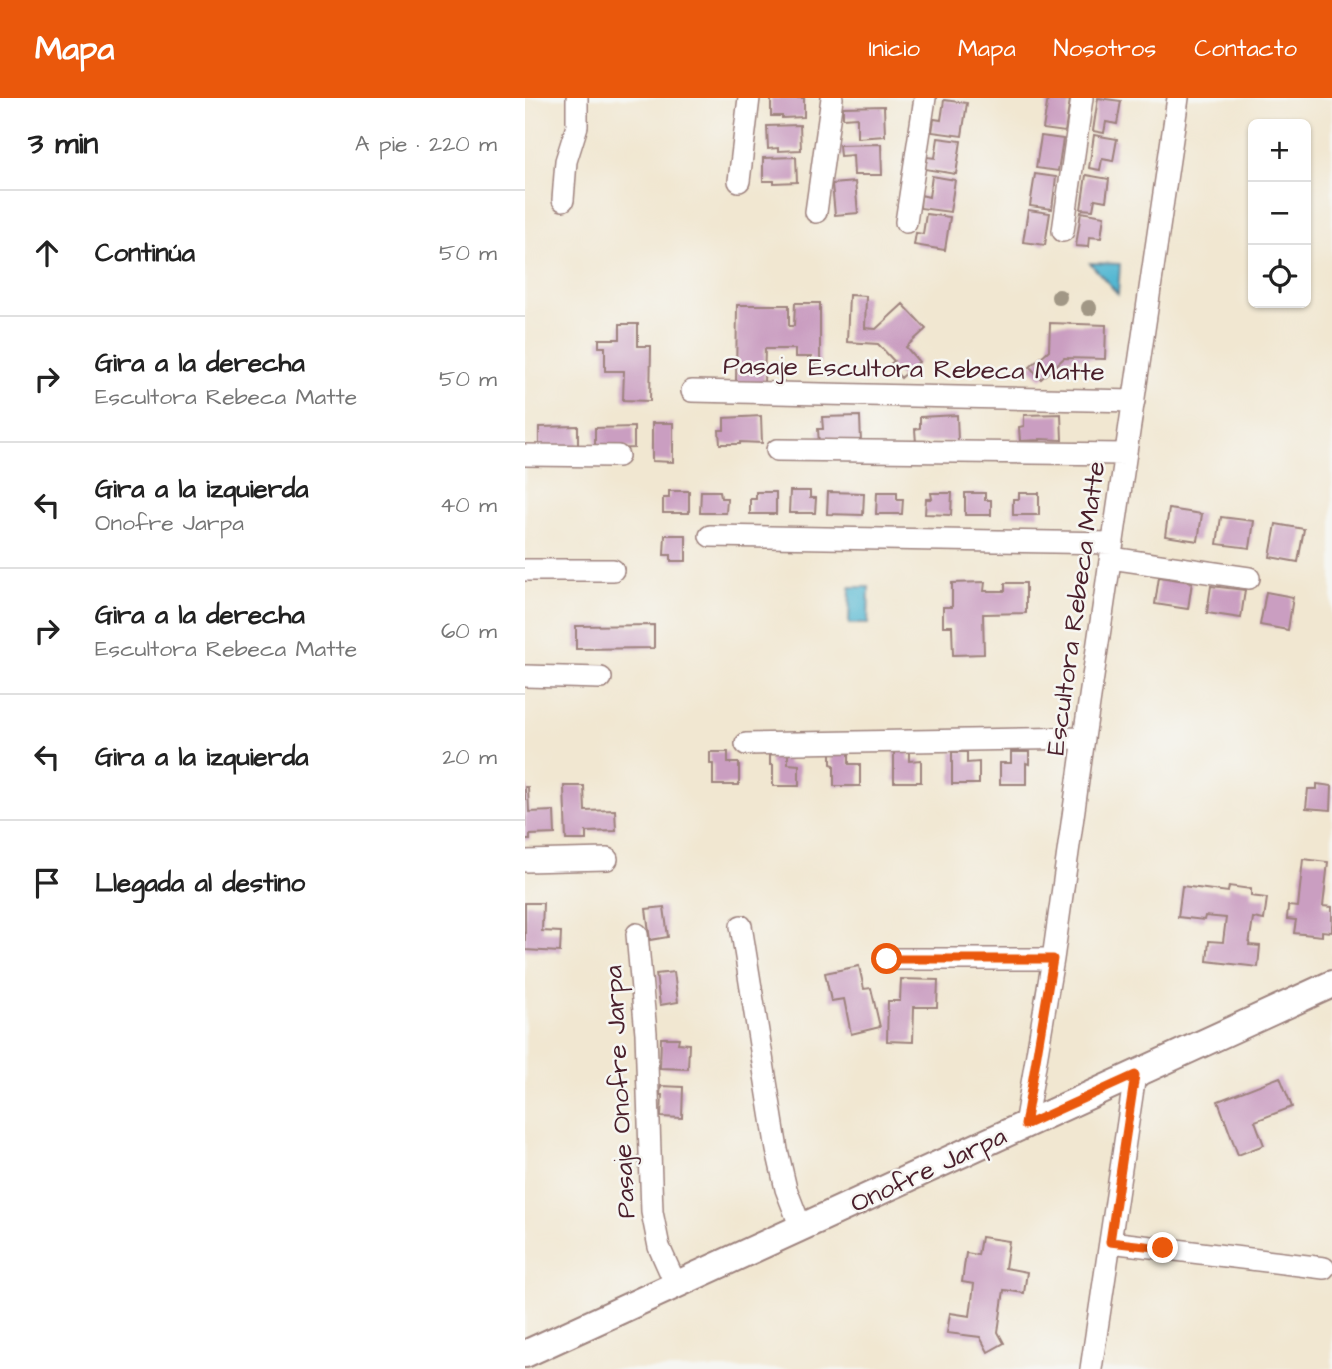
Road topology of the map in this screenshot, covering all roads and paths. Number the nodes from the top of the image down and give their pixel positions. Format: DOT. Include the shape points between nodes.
graph roads {
  1 [pos="577,98"];
  2 [pos="749,98"];
  3 [pos="832,98"];
  4 [pos="925,98"];
  5 [pos="1082,98"];
  6 [pos="1178,98"];
  7 [pos="739,181"];
  8 [pos="563,200"];
  9 [pos="816,212"];
  10 [pos="906,222"];
  11 [pos="1063,231"];
  12 [pos="692,391"];
  13 [pos="1134,401"];
  14 [pos="777,450"];
  15 [pos="1126,454"];
  16 [pos="525,455"];
  17 [pos="618,456"];
  18 [pos="710,536"];
  19 [pos="1112,550"];
  20 [pos="525,570"];
  21 [pos="613,570"];
  22 [pos="1249,578"];
  23 [pos="525,676"];
  24 [pos="601,678"];
  25 [pos="1084,738"];
  26 [pos="746,744"];
  27 [pos="607,859"];
  28 [pos="525,861"];
  29 [pos="740,926"];
  30 [pos="637,934"];
  31 [pos="887,959"];
  32 [pos="1053,959"];
  33 [pos="1332,985"];
  34 [pos="1135,1075"];
  35 [pos="1025,1125"];
  36 [pos="801,1228"];
  37 [pos="1110,1242"];
  38 [pos="1324,1268"];
  39 [pos="675,1285"];
  40 [pos="525,1354"];
  41 [pos="1091,1369"];
  1 -- 8 [label="street" via="577,125 566,161"];
  2 -- 7 [label="street"];
  3 -- 9 [label="street"];
  4 -- 10 [label="street"];
  5 -- 11 [label="street"];
  6 -- 13 [label="street, Escultora Rebeca Matte"];
  12 -- 13 [label="street, Pasaje Escultora Rebeca Matte"];
  13 -- 15 [label="street, Escultora Rebeca Matte"];
  14 -- 15 [label="street"];
  15 -- 19 [label="street, Escultora Rebeca Matte"];
  16 -- 17 [label="street"];
  18 -- 19 [label="street"];
  19 -- 22 [label="street"];
  19 -- 25 [label="street, Escultora Rebeca Matte"];
  20 -- 21 [label="street"];
  23 -- 24 [label="street"];
  25 -- 26 [label="street"];
  25 -- 32 [label="street, Escultora Rebeca Matte"];
  27 -- 28 [label="street"];
  29 -- 36 [label="street" via="777,1150"];
  30 -- 39 [label="street, Pasaje Onofre Jarpa" via="646,1033 652,1212 659,1247"];
  31 -- 32 [label="street"];
  32 -- 35 [label="street, Escultora Rebeca Matte"];
  33 -- 34 [label="street, Onofre Jarpa"];
  34 -- 35 [label="street, Onofre Jarpa"];
  34 -- 37 [label="street"];
  35 -- 36 [label="street, Onofre Jarpa"];
  36 -- 39 [label="street, Onofre Jarpa"];
  37 -- 38 [label="street"];
  37 -- 41 [label="street"];
  39 -- 40 [label="street, Onofre Jarpa"];
}
